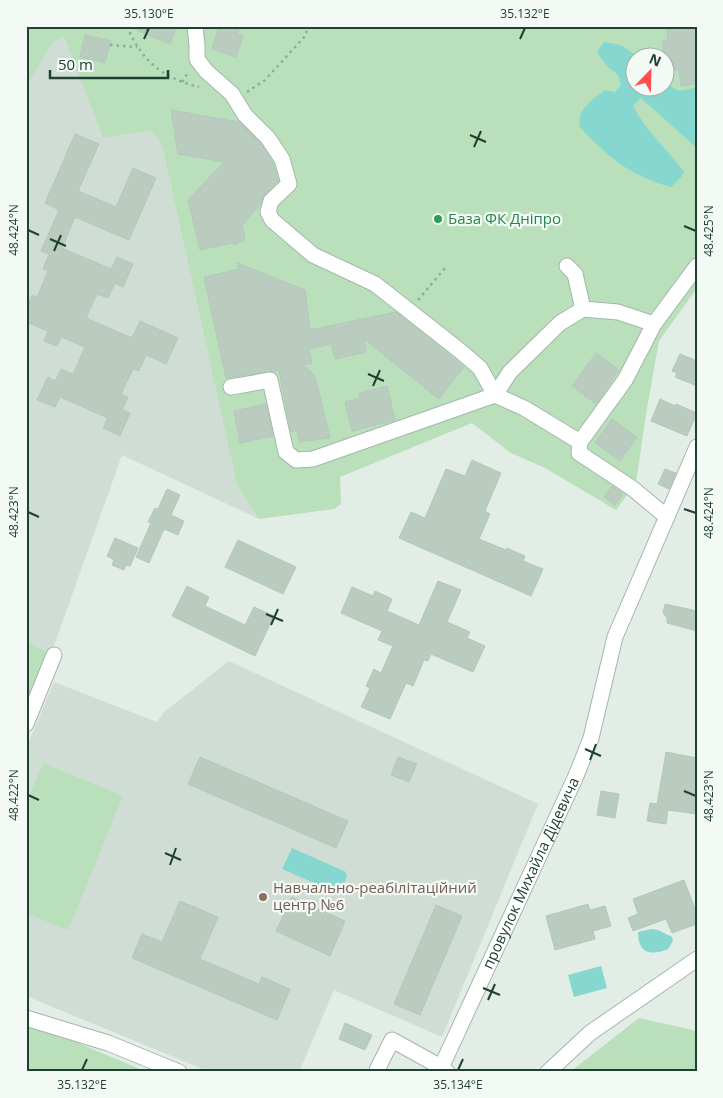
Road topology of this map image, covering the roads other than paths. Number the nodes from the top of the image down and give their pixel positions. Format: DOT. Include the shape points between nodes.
graph roads {
  1 [pos="195,26"];
  2 [pos="567,266"];
  3 [pos="697,266"];
  4 [pos="583,309"];
  5 [pos="654,324"];
  6 [pos="231,387"];
  7 [pos="495,395"];
  8 [pos="580,442"];
  9 [pos="697,447"];
  10 [pos="667,517"];
  11 [pos="54,655"];
  12 [pos="26,724"];
  13 [pos="697,959"];
  14 [pos="26,1018"];
  15 [pos="378,1070"];
  16 [pos="442,1070"];
  17 [pos="179,1072"];
  18 [pos="548,1072"];
  1 -- 7 [label="street" via="197,58 206,71 232,94 282,159 289,184 272,201 268,212 272,220 313,254 375,284 410,311 480,368"];
  2 -- 4 [label="street" via="575,274"];
  3 -- 5 [label="street"];
  4 -- 5 [label="street" via="618,312"];
  4 -- 7 [label="street" via="560,323 510,372"];
  5 -- 8 [label="street" via="625,380"];
  6 -- 7 [label="street" via="270,380 286,452 296,460 313,459"];
  7 -- 8 [label="street" via="524,408"];
  8 -- 10 [label="street" via="579,453 632,488"];
  9 -- 10 [label="street, провулок Михайла Дідевича"];
  10 -- 16 [label="street, провулок Михайла Дідевича" via="615,637 591,738 576,776"];
  11 -- 12 [label="street"];
  13 -- 18 [label="street" via="590,1033"];
  14 -- 17 [label="street" via="108,1043"];
  15 -- 16 [label="street" via="392,1040"];
}
